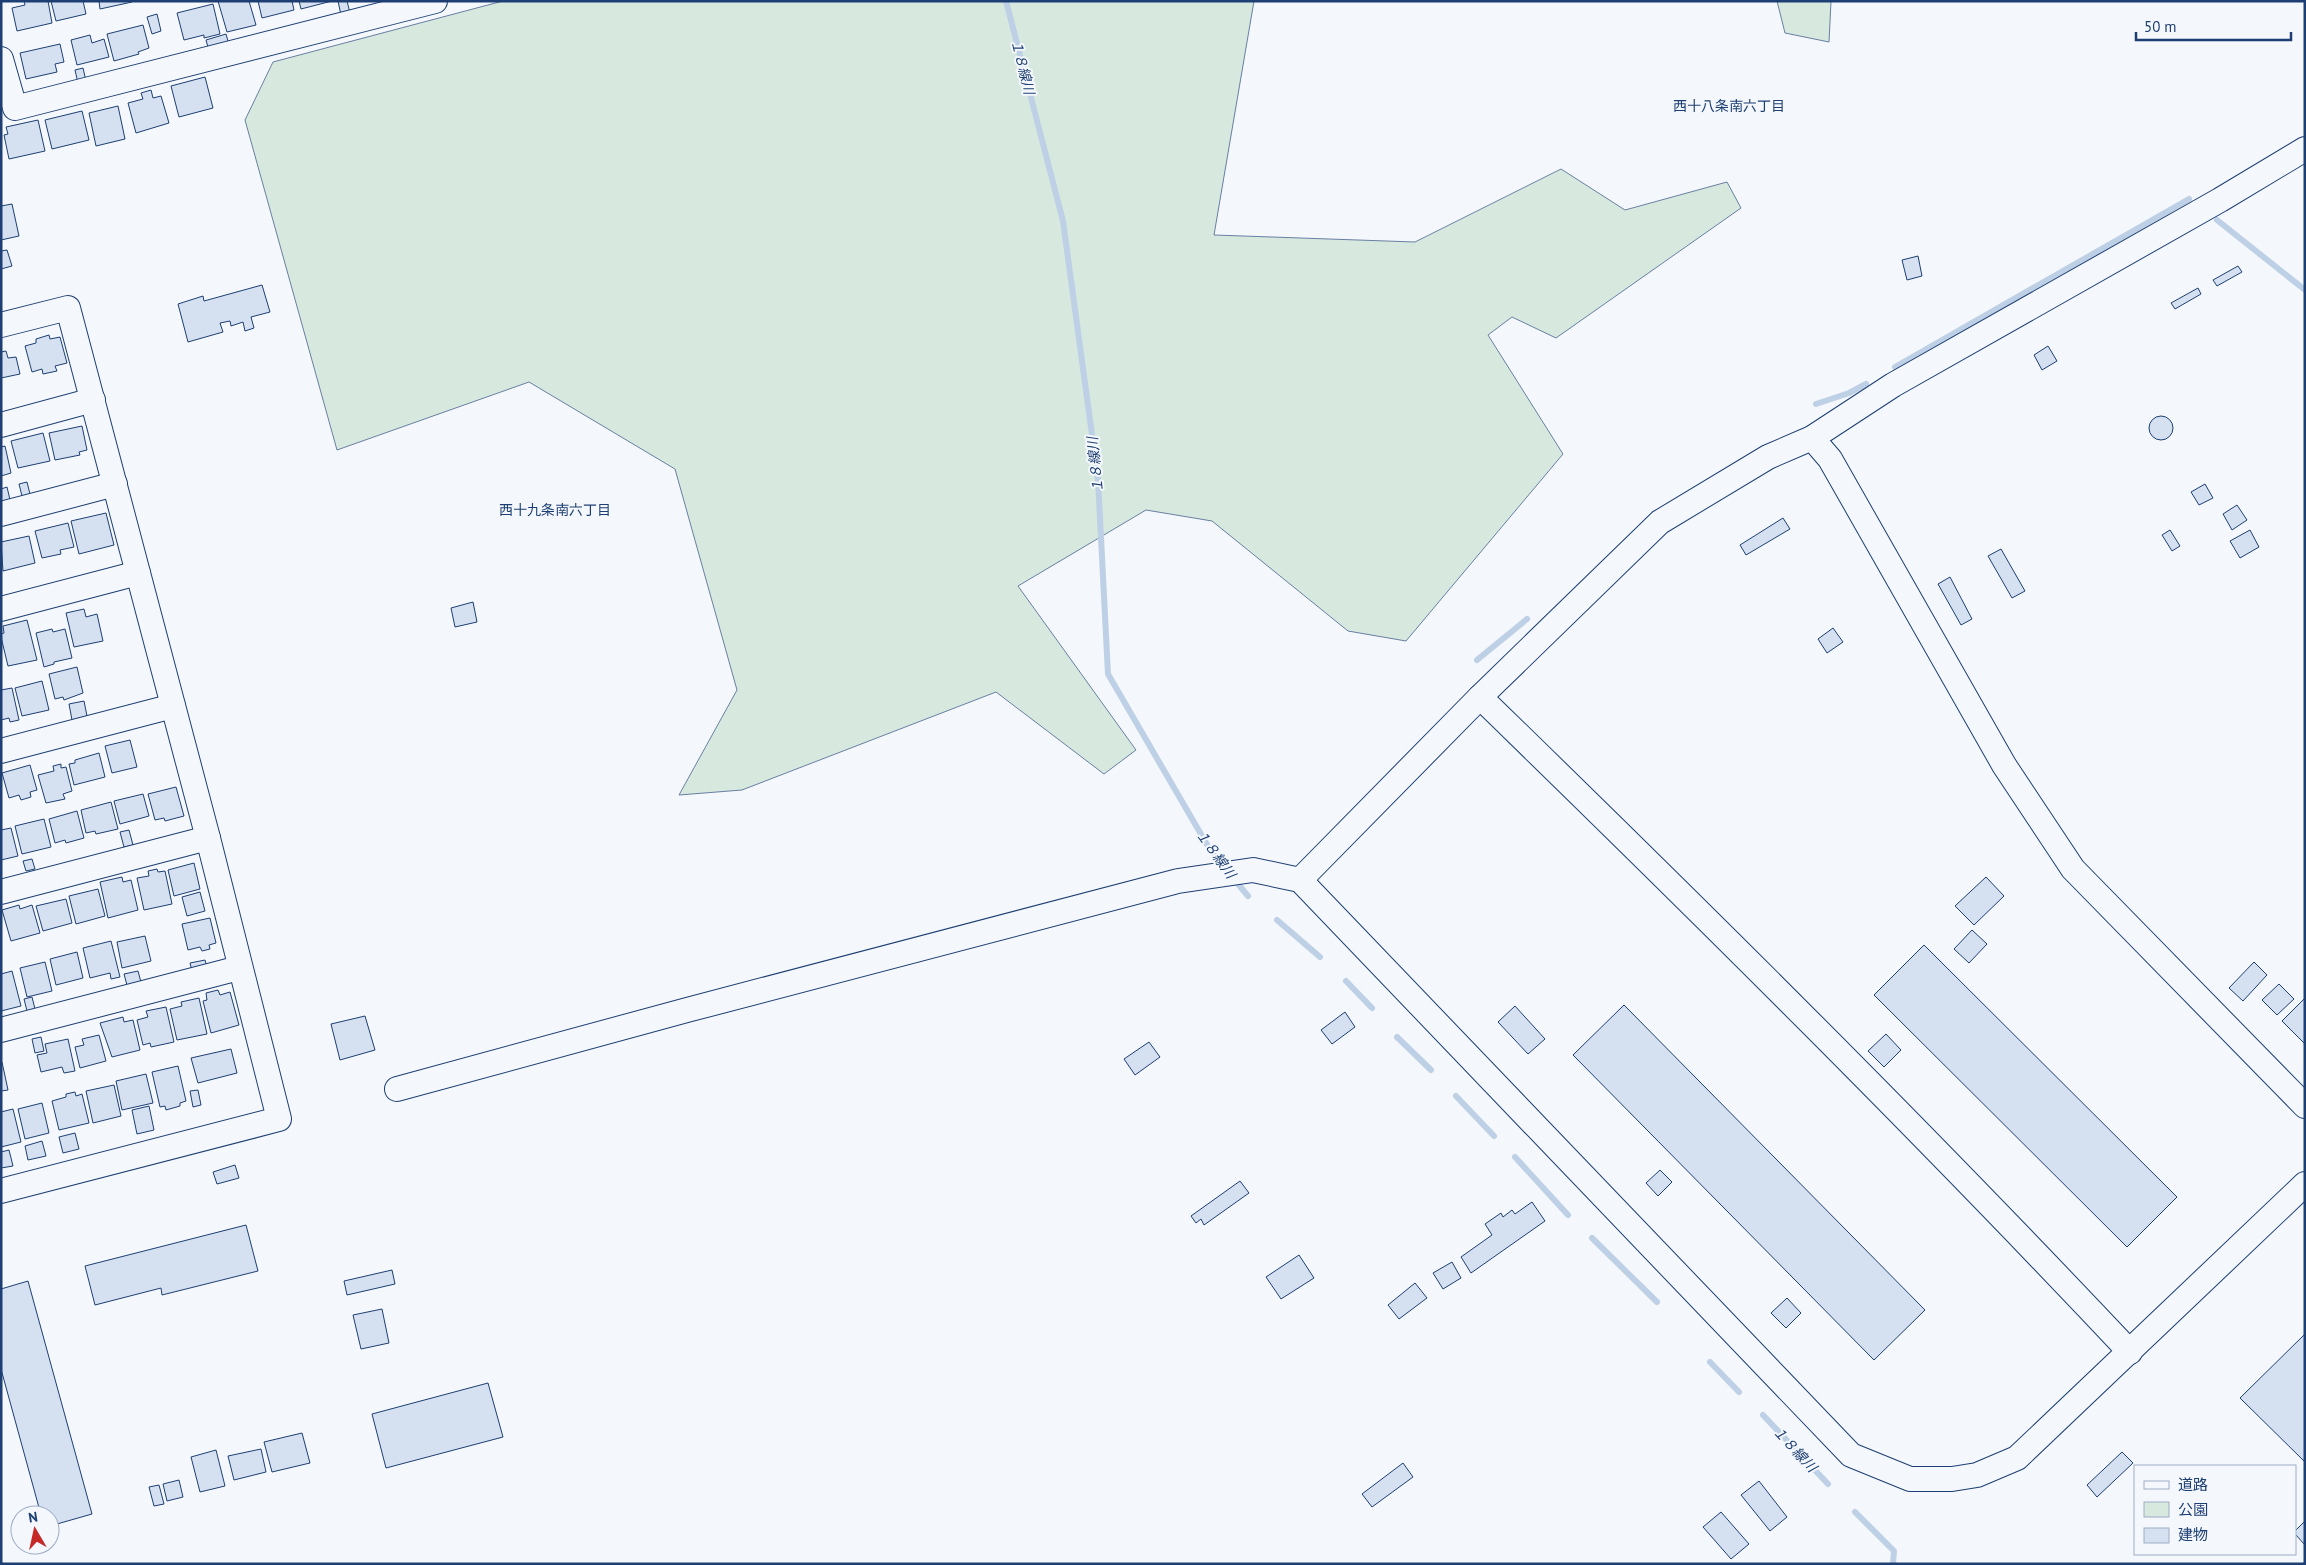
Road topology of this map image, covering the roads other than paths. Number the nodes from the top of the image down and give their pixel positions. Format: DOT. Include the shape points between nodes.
graph roads {
  1 [pos="435,1"];
  2 [pos="1,59"];
  3 [pos="2305,149"];
  4 [pos="1,325"];
  5 [pos="92,400"];
  6 [pos="1,425"];
  7 [pos="1812,438"];
  8 [pos="115,484"];
  9 [pos="1,514"];
  10 [pos="138,573"];
  11 [pos="1,609"];
  12 [pos="1480,697"];
  13 [pos="173,706"];
  14 [pos="1,751"];
  15 [pos="208,838"];
  16 [pos="1300,880"];
  17 [pos="1,892"];
  18 [pos="239,968"];
  19 [pos="1,1030"];
  20 [pos="397,1089"];
  21 [pos="2305,1106"];
  22 [pos="2305,1184"];
  23 [pos="1,1191"];
  24 [pos="2130,1352"];
  1 -- 2 [label="street" via="15,108"];
  3 -- 7 [label="street" via="1893,385"];
  4 -- 5 [label="street" via="68,308"];
  5 -- 6 [label="street"];
  5 -- 8 [label="street"];
  7 -- 12 [label="street" via="1768,457 1660,522"];
  7 -- 21 [label="street" via="1830,459 2004,765 2073,869"];
  8 -- 9 [label="street"];
  8 -- 10 [label="street"];
  10 -- 11 [label="street"];
  10 -- 13 [label="street"];
  12 -- 16 [label="street"];
  12 -- 24 [label="street" via="1726,936 1996,1209"];
  13 -- 14 [label="street"];
  13 -- 15 [label="street"];
  15 -- 17 [label="street"];
  15 -- 18 [label="street"];
  16 -- 20 [label="street" via="1253,870 1178,881"];
  16 -- 24 [label="street" via="1851,1455 1910,1478 1952,1479 1977,1475 2017,1458"];
  18 -- 19 [label="street"];
  18 -- 23 [label="street" via="279,1119"];
  22 -- 24 [label="street"];
}
